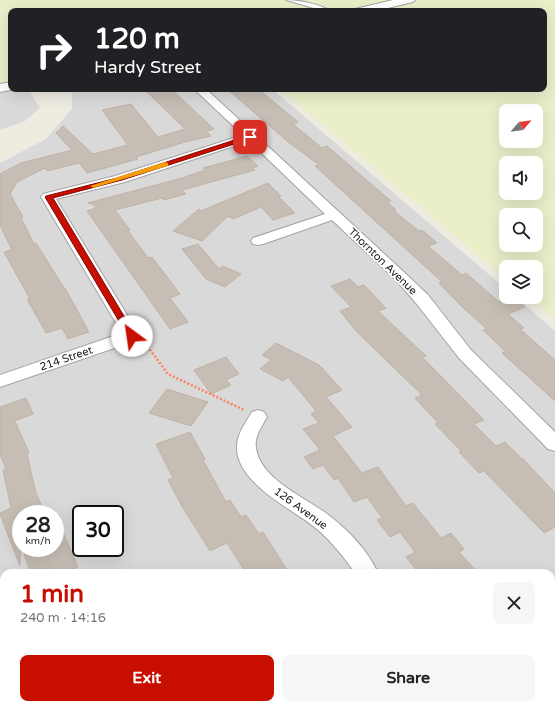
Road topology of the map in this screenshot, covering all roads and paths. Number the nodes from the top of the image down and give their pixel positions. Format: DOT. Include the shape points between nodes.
graph roads {
  1 [pos="288,0"];
  2 [pos="318,0"];
  3 [pos="409,0"];
  4 [pos="301,4"];
  5 [pos="322,8"];
  6 [pos="373,8"];
  7 [pos="203,92"];
  8 [pos="250,137"];
  9 [pos="335,215"];
  10 [pos="258,241"];
  11 [pos="132,336"];
  12 [pos="0,381"];
  13 [pos="258,417"];
  14 [pos="555,444"];
  15 [pos="364,569"];
  1 -- 4 [label="lane"];
  2 -- 4 [label="lane"];
  3 -- 6 [label="street"];
  4 -- 5 [label="lane"];
  7 -- 8 [label="street, Thornton Avenue"];
  8 -- 9 [label="street, Thornton Avenue"];
  8 -- 11 [label="street" via="120,179 48,197"];
  9 -- 10 [label="street"];
  9 -- 14 [label="street, Thornton Avenue" via="402,277 432,310 473,364"];
  11 -- 12 [label="street, 214 Street"];
  11 -- 13 [label="path" via="148,347 168,374"];
  13 -- 15 [label="street, 126 Avenue" via="246,443 248,456 258,473 279,493 332,530 352,550"];
}
